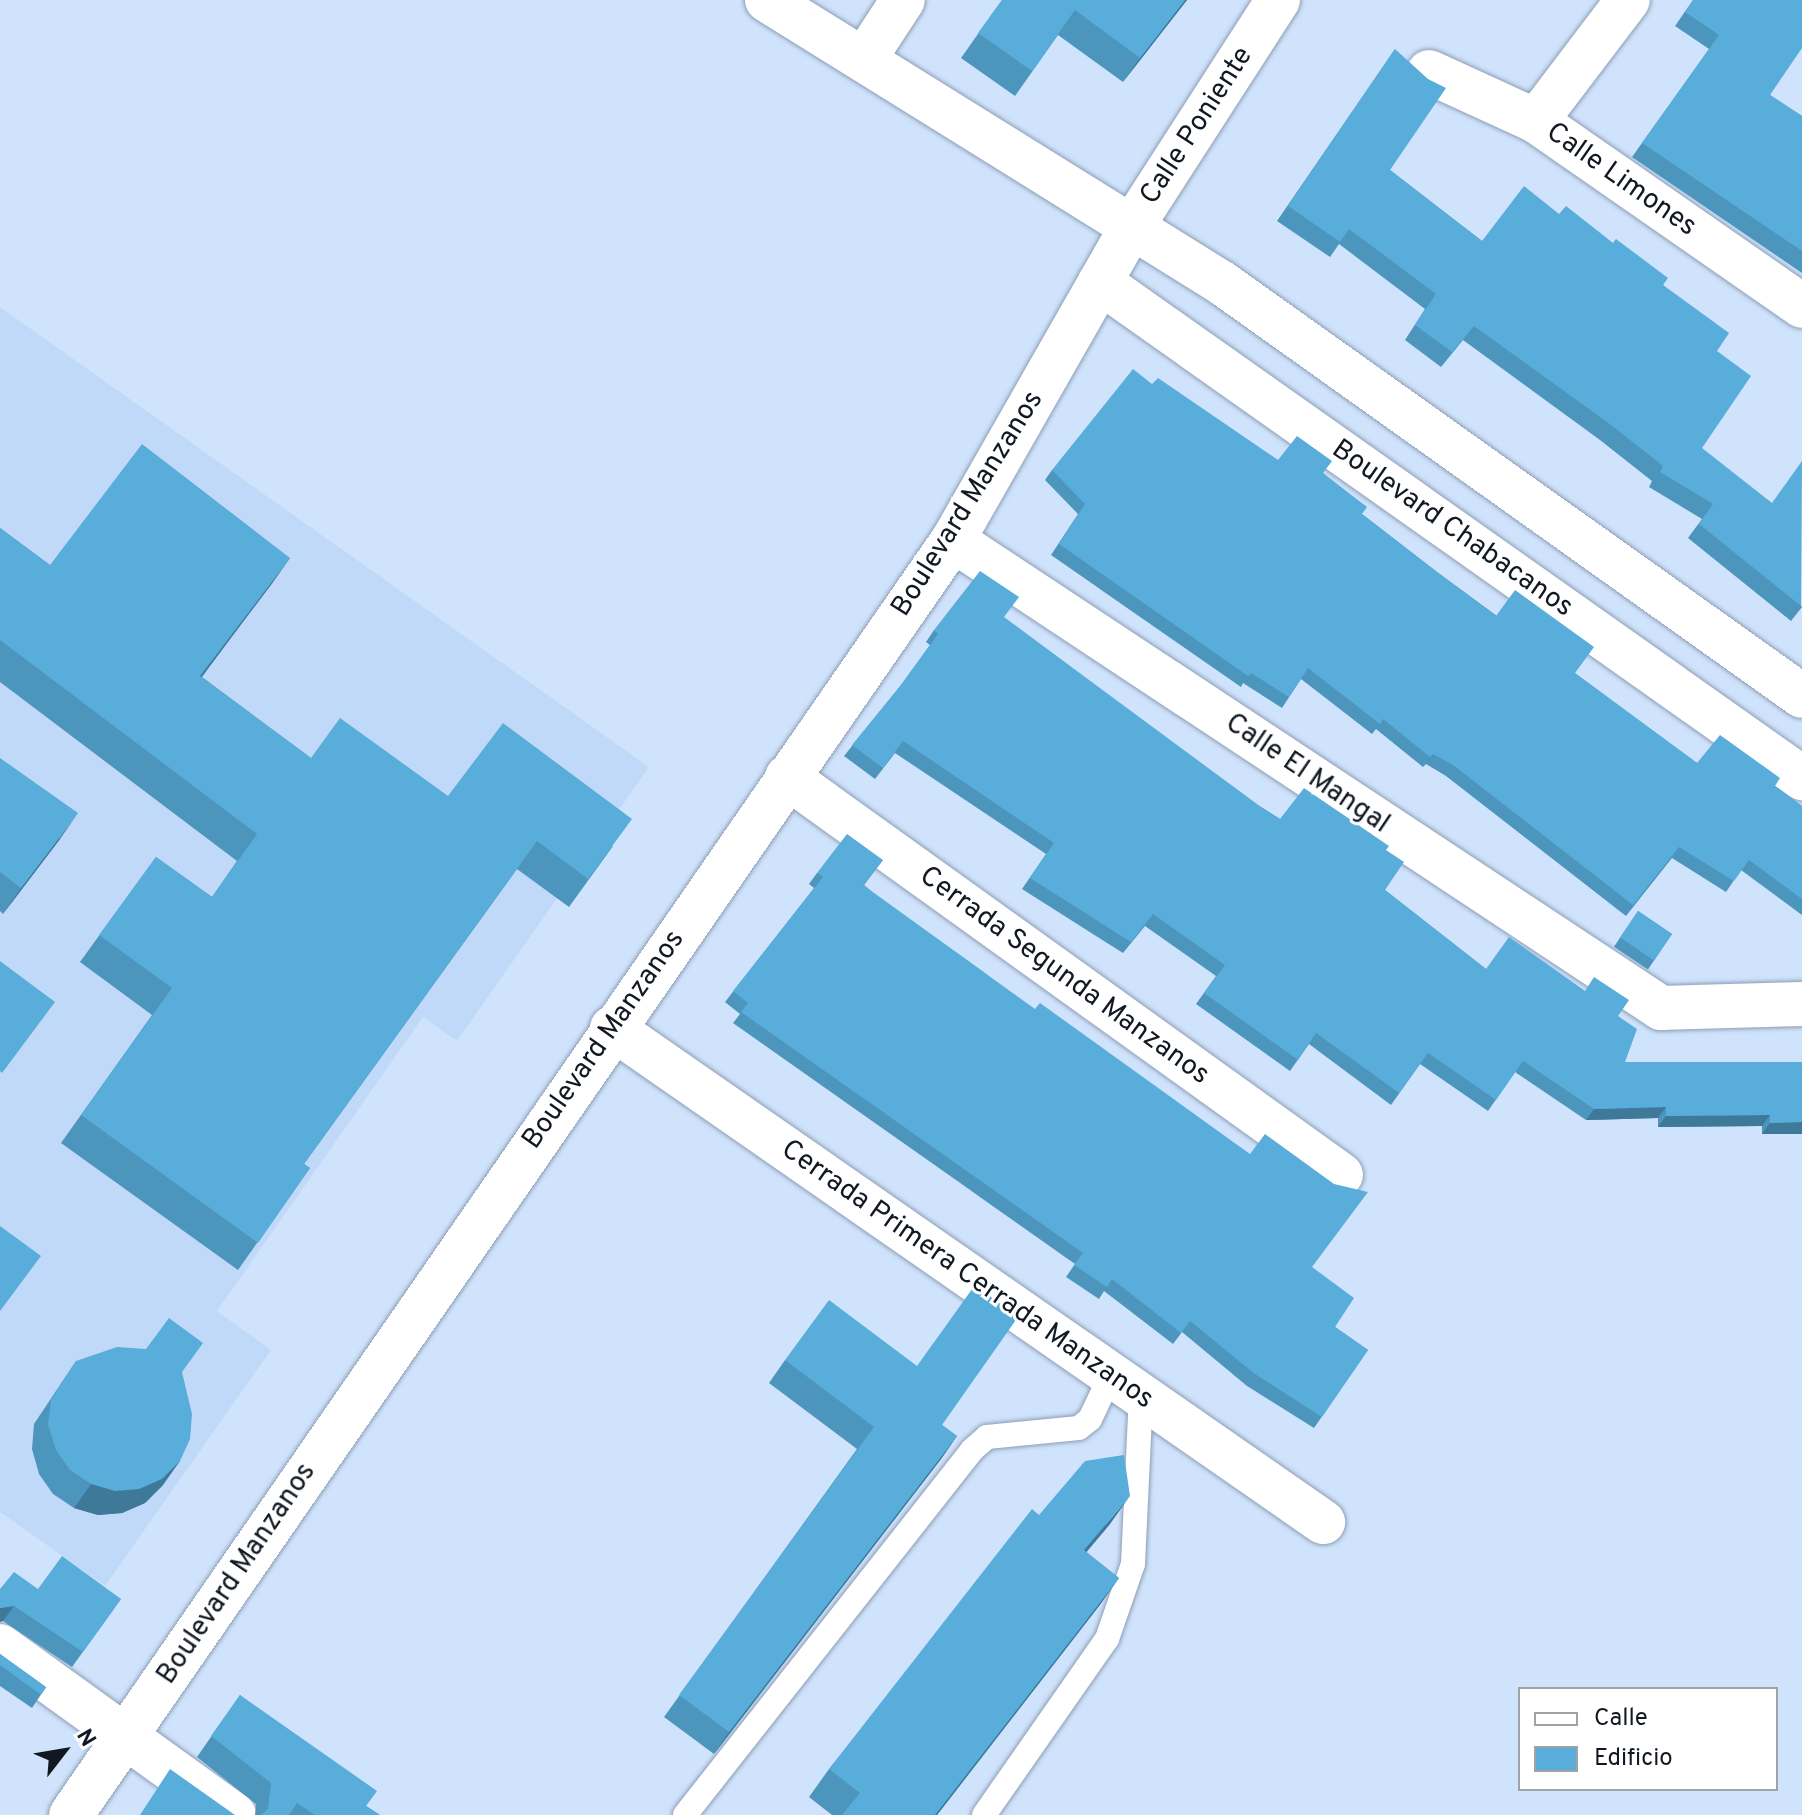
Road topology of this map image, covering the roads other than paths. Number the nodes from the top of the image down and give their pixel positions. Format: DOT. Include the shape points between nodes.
graph roads {
  1 [pos="767,0"];
  2 [pos="903,0"];
  3 [pos="1278,0"];
  4 [pos="1628,0"];
  5 [pos="865,58"];
  6 [pos="1429,72"];
  7 [pos="1536,121"];
  8 [pos="1117,253"];
  9 [pos="1802,306"];
  10 [pos="953,540"];
  11 [pos="1802,696"];
  12 [pos="787,777"];
  13 [pos="1802,778"];
  14 [pos="1802,1004"];
  15 [pos="612,1028"];
  16 [pos="1341,1175"];
  17 [pos="1126,1385"];
  18 [pos="1323,1522"];
  19 [pos="0,1646"];
  20 [pos="126,1736"];
  21 [pos="71,1815"];
  22 [pos="234,1815"];
  23 [pos="685,1815"];
  24 [pos="984,1815"];
  1 -- 5 [label="street"];
  2 -- 5 [label="street"];
  3 -- 8 [label="street, Calle Poniente"];
  4 -- 7 [label="street"];
  5 -- 8 [label="street"];
  6 -- 7 [label="street, Calle Limones"];
  7 -- 9 [label="street, Calle Limones"];
  8 -- 10 [label="street, Boulevard Manzanos"];
  8 -- 11 [label="street" via="1222,283"];
  8 -- 13 [label="street, Boulevard Chabacanos"];
  10 -- 12 [label="street, Boulevard Manzanos"];
  10 -- 14 [label="street, Calle El Mangal" via="1661,1008"];
  12 -- 15 [label="street, Boulevard Manzanos"];
  12 -- 16 [label="street, Cerrada Segunda Manzanos"];
  15 -- 17 [label="street, Cerrada Primera Cerrada Manzanos"];
  15 -- 20 [label="street, Boulevard Manzanos"];
  17 -- 18 [label="street, Cerrada Primera Cerrada Manzanos"];
  17 -- 23 [label="lane" via="1079,1428 987,1437 972,1450"];
  17 -- 24 [label="lane" via="1133,1564 1107,1639"];
  19 -- 20 [label="street"];
  20 -- 21 [label="street, Boulevard Manzanos"];
  20 -- 22 [label="street"];
}
